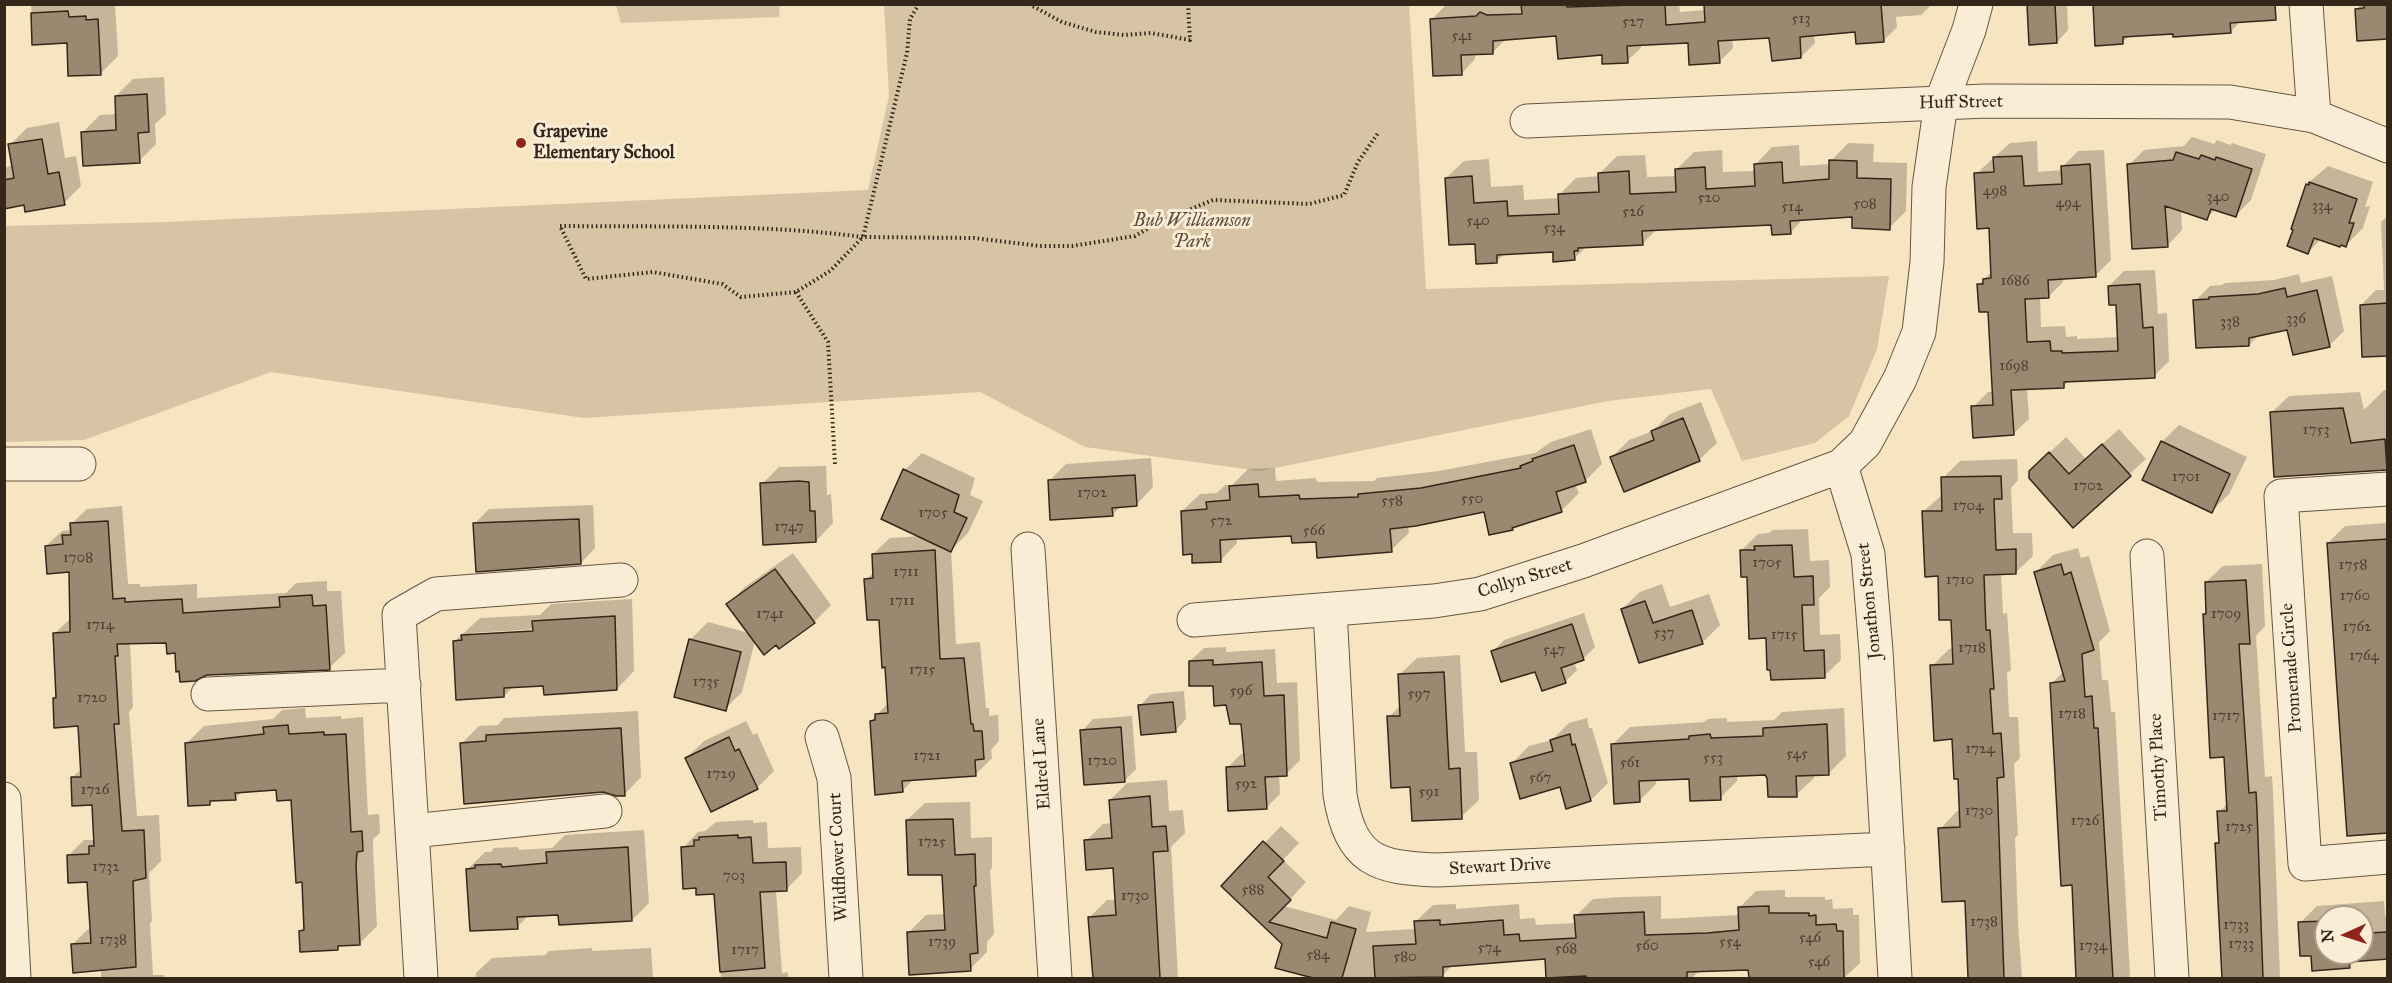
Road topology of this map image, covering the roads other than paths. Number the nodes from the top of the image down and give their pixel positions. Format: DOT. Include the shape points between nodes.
graph roads {
  1 [pos="1976,4"];
  2 [pos="2306,4"];
  3 [pos="1941,103"];
  4 [pos="2314,116"];
  5 [pos="1527,121"];
  6 [pos="2388,146"];
  7 [pos="4,464"];
  8 [pos="79,464"];
  9 [pos="1841,466"];
  10 [pos="2388,489"];
  11 [pos="1028,549"];
  12 [pos="2147,556"];
  13 [pos="621,580"];
  14 [pos="1330,611"];
  15 [pos="1194,620"];
  16 [pos="404,685"];
  17 [pos="208,694"];
  18 [pos="822,737"];
  19 [pos="4,799"];
  20 [pos="605,811"];
  21 [pos="412,831"];
  22 [pos="1888,849"];
  23 [pos="2388,857"];
  24 [pos="14,978"];
  25 [pos="421,978"];
  26 [pos="846,978"];
  27 [pos="1055,978"];
  28 [pos="1895,978"];
  29 [pos="2172,978"];
  1 -- 3 [label="street" via="1970,30"];
  2 -- 4 [label="street"];
  3 -- 4 [label="street, Huff Street" via="2230,102"];
  3 -- 5 [label="street, Huff Street"];
  3 -- 9 [label="street" via="1929,187 1927,262 1918,332 1900,379 1865,443"];
  4 -- 6 [label="street, Huff Street"];
  7 -- 8 [label="street"];
  9 -- 14 [label="street, Collyn Street" via="1583,561 1480,594"];
  9 -- 22 [label="street, Jonathon Street" via="1868,554"];
  10 -- 23 [label="street, Promenade Circle" via="2281,496 2305,864"];
  11 -- 27 [label="street, Eldred Lane"];
  12 -- 29 [label="street, Timothy Place"];
  13 -- 16 [label="street" via="436,594 399,615"];
  14 -- 15 [label="street, Collyn Street"];
  14 -- 22 [label="street, Stewart Drive" via="1344,822 1356,844 1374,860 1400,869 1437,870"];
  16 -- 17 [label="street"];
  16 -- 21 [label="street"];
  18 -- 26 [label="street, Wildflower Court" via="834,778"];
  19 -- 24 [label="street"];
  20 -- 21 [label="street"];
  21 -- 25 [label="street"];
  22 -- 28 [label="street, Jonathon Street"];
}
